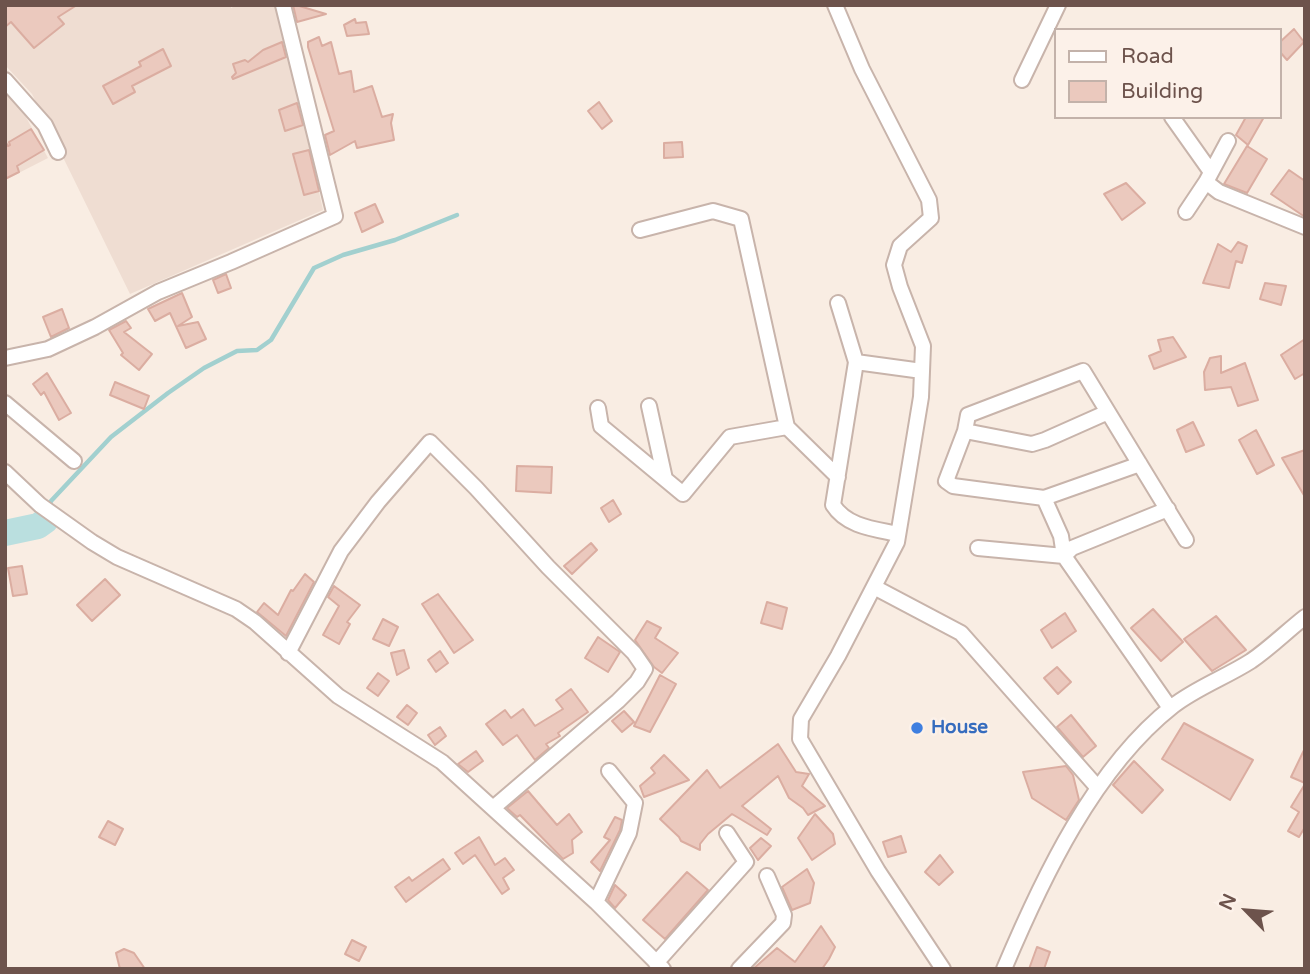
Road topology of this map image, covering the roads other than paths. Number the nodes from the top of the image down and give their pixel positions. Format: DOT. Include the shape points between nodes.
graph roads {
  1 [pos="283,5"];
  2 [pos="835,5"];
  3 [pos="1058,5"];
  4 [pos="5,80"];
  5 [pos="1023,80"];
  6 [pos="1173,119"];
  7 [pos="1228,141"];
  8 [pos="58,152"];
  9 [pos="1209,177"];
  10 [pos="1186,212"];
  11 [pos="1305,227"];
  12 [pos="640,230"];
  13 [pos="838,303"];
  14 [pos="5,358"];
  15 [pos="856,362"];
  16 [pos="922,371"];
  17 [pos="5,403"];
  18 [pos="649,406"];
  19 [pos="598,408"];
  20 [pos="1108,412"];
  21 [pos="787,427"];
  22 [pos="965,431"];
  23 [pos="74,461"];
  24 [pos="1140,464"];
  25 [pos="5,472"];
  26 [pos="838,477"];
  27 [pos="665,479"];
  28 [pos="1044,498"];
  29 [pos="1168,509"];
  30 [pos="898,534"];
  31 [pos="1186,540"];
  32 [pos="978,548"];
  33 [pos="1064,556"];
  34 [pos="874,587"];
  35 [pos="1305,617"];
  36 [pos="288,653"];
  37 [pos="1170,708"];
  38 [pos="609,771"];
  39 [pos="1098,788"];
  40 [pos="493,808"];
  41 [pos="727,832"];
  42 [pos="768,876"];
  43 [pos="596,902"];
  44 [pos="660,966"];
  45 [pos="739,969"];
  46 [pos="943,969"];
  47 [pos="1004,969"];
  1 -- 14 [label="street" via="335,216 158,292 48,349"];
  2 -- 16 [label="street" via="929,200 931,218 900,246 894,265 923,346"];
  3 -- 5 [label="street"];
  4 -- 8 [label="street" via="45,125"];
  6 -- 9 [label="street"];
  7 -- 9 [label="street"];
  9 -- 10 [label="street"];
  9 -- 11 [label="street" via="1219,192"];
  12 -- 21 [label="street" via="713,211 741,219"];
  13 -- 15 [label="street"];
  15 -- 16 [label="street"];
  15 -- 26 [label="street"];
  16 -- 30 [label="street"];
  17 -- 23 [label="street"];
  18 -- 27 [label="street"];
  19 -- 27 [label="street" via="601,426"];
  20 -- 22 [label="street" via="1032,444"];
  20 -- 22 [label="street" via="1083,371 968,415"];
  20 -- 24 [label="street"];
  21 -- 26 [label="street"];
  21 -- 27 [label="street" via="730,437 683,494"];
  22 -- 28 [label="street" via="946,481 953,486"];
  24 -- 28 [label="street"];
  24 -- 29 [label="street"];
  25 -- 36 [label="street" via="40,505 92,542 236,609"];
  26 -- 30 [label="street" via="837,511 855,524"];
  28 -- 33 [label="street"];
  29 -- 31 [label="street"];
  29 -- 33 [label="street" via="1072,548"];
  30 -- 34 [label="street"];
  32 -- 33 [label="street"];
  33 -- 37 [label="street"];
  34 -- 39 [label="street" via="961,633"];
  34 -- 46 [label="street" via="801,719 800,739"];
  35 -- 37 [label="street" via="1251,660"];
  36 -- 40 [label="street" via="338,696 442,762"];
  36 -- 40 [label="street" via="341,551 430,442 645,669 618,701"];
  37 -- 39 [label="street" via="1128,748"];
  38 -- 43 [label="street" via="635,803 629,833"];
  39 -- 47 [label="street" via="1048,873"];
  40 -- 43 [label="street"];
  41 -- 44 [label="street" via="746,862"];
  42 -- 45 [label="street" via="783,923"];
  43 -- 44 [label="street"];
}
